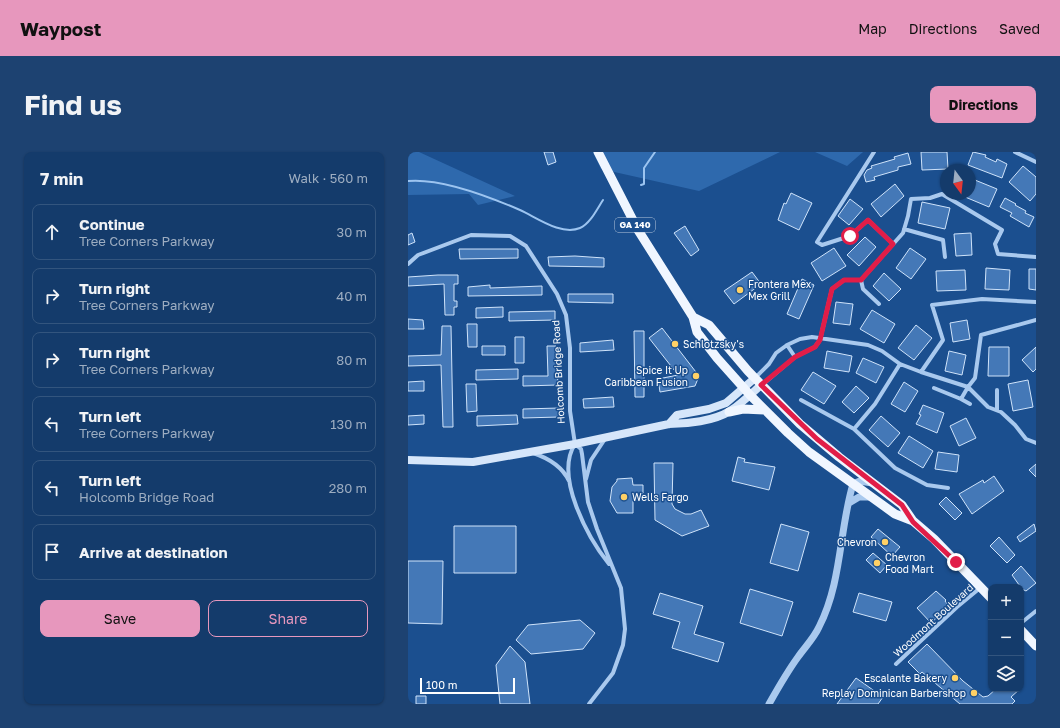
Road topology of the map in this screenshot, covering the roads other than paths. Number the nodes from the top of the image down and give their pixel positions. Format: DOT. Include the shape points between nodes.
graph roads {
  1 [pos="598,152"];
  2 [pos="874,152"];
  3 [pos="1015,152"];
  4 [pos="1036,162"];
  5 [pos="904,229"];
  6 [pos="893,244"];
  7 [pos="945,257"];
  8 [pos="1036,258"];
  9 [pos="408,264"];
  10 [pos="861,280"];
  11 [pos="1036,302"];
  12 [pos="880,304"];
  13 [pos="693,317"];
  14 [pos="1036,320"];
  15 [pos="820,340"];
  16 [pos="788,345"];
  17 [pos="795,357"];
  18 [pos="900,364"];
  19 [pos="922,372"];
  20 [pos="758,382"];
  21 [pos="968,387"];
  22 [pos="934,388"];
  23 [pos="997,390"];
  24 [pos="747,392"];
  25 [pos="961,399"];
  26 [pos="801,400"];
  27 [pos="970,404"];
  28 [pos="765,410"];
  29 [pos="997,410"];
  30 [pos="729,412"];
  31 [pos="668,424"];
  32 [pos="854,429"];
  33 [pos="606,437"];
  34 [pos="1036,443"];
  35 [pos="575,444"];
  36 [pos="529,452"];
  37 [pos="408,460"];
  38 [pos="873,483"];
  39 [pos="853,484"];
  40 [pos="586,487"];
  41 [pos="948,488"];
  42 [pos="572,491"];
  43 [pos="871,497"];
  44 [pos="849,503"];
  45 [pos="913,522"];
  46 [pos="611,566"];
  47 [pos="981,588"];
  48 [pos="988,595"];
  49 [pos="1036,611"];
  50 [pos="1024,621"];
  51 [pos="1024,633"];
  52 [pos="1036,646"];
  53 [pos="896,664"];
  54 [pos="589,704"];
  55 [pos="769,704"];
  1 -- 13 [label="main road, GA 140" via="638,230"];
  2 -- 6 [label="street" via="817,242 822,245 850,236 868,220"];
  3 -- 4 [label="street"];
  5 -- 6 [label="street" via="903,234"];
  5 -- 7 [label="street" via="943,240"];
  5 -- 8 [label="street" via="911,199 930,198 942,194 1002,230 995,244 998,254"];
  6 -- 10 [label="street"];
  9 -- 35 [label="street, Holcomb Bridge Road" via="418,255 471,235 510,236 526,246 557,294 566,315 570,348 570,411"];
  10 -- 12 [label="street" via="863,289"];
  10 -- 15 [label="street" via="844,280 832,289"];
  11 -- 19 [label="street" via="982,299 932,305 943,340"];
  13 -- 20 [label="main road, GA 140" via="709,325"];
  13 -- 24 [label="main road, GA 140" via="697,332"];
  14 -- 21 [label="street" via="981,335 975,378"];
  15 -- 16 [label="street" via="812,337"];
  15 -- 17 [label="street" via="815,347"];
  15 -- 18 [label="street" via="868,345"];
  16 -- 17 [label="street"];
  16 -- 20 [label="street" via="776,353"];
  17 -- 20 [label="street"];
  18 -- 19 [label="street"];
  18 -- 32 [label="street" via="876,404"];
  19 -- 21 [label="street"];
  20 -- 24 [label="main road"];
  20 -- 38 [label="main road, GA 140" via="817,439"];
  21 -- 25 [label="street"];
  21 -- 29 [label="street" via="988,407"];
  22 -- 25 [label="street"];
  23 -- 29 [label="street"];
  24 -- 28 [label="main road, GA 140"];
  24 -- 30 [label="main road"];
  24 -- 31 [label="main road" via="721,405 677,415"];
  25 -- 27 [label="street"];
  26 -- 32 [label="street"];
  28 -- 30 [label="main road" via="743,409"];
  28 -- 39 [label="main road, GA 140" via="809,452"];
  29 -- 34 [label="street" via="1016,425 1026,439"];
  30 -- 31 [label="main road" via="679,424"];
  31 -- 33 [label="main road"];
  32 -- 41 [label="street" via="895,468 927,485"];
  33 -- 35 [label="main road"];
  33 -- 40 [label="street" via="587,470"];
  35 -- 36 [label="main road"];
  35 -- 40 [label="street" via="581,449"];
  35 -- 42 [label="street" via="569,456"];
  36 -- 37 [label="main road" via="474,462"];
  36 -- 42 [label="street" via="560,468 565,473"];
  38 -- 39 [label="street" via="860,481"];
  38 -- 45 [label="main road, GA 140" via="902,505"];
  39 -- 43 [label="main road, GA 140"];
  39 -- 44 [label="street"];
  40 -- 46 [label="street" via="592,516"];
  42 -- 46 [label="street" via="581,519"];
  43 -- 44 [label="street" via="858,497"];
  43 -- 45 [label="main road, GA 140" via="895,514"];
  44 -- 55 [label="street" via="836,577 819,628"];
  45 -- 47 [label="main road, GA 140" via="934,539"];
  46 -- 54 [label="street" via="621,588 625,629 612,673 599,694"];
  47 -- 48 [label="main road, GA 140"];
  47 -- 53 [label="street, Woodmont Boulevard"];
  49 -- 50 [label="street"];
  51 -- 52 [label="main road"];
}
